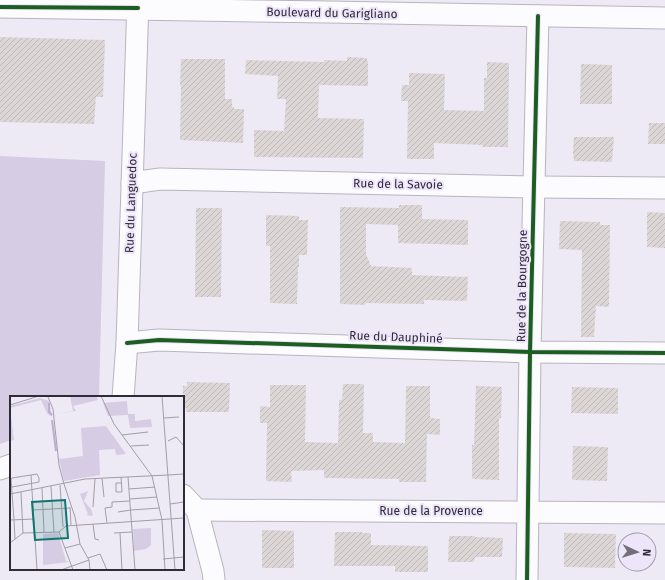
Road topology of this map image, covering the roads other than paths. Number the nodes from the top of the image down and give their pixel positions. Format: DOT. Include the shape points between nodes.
graph roads {
  1 [pos="138,4"];
  2 [pos="0,7"];
  3 [pos="381,7"];
  4 [pos="538,16"];
  5 [pos="665,18"];
  6 [pos="132,183"];
  7 [pos="534,187"];
  8 [pos="665,188"];
  9 [pos="127,343"];
  10 [pos="530,352"];
  11 [pos="665,352"];
  12 [pos="123,396"];
  13 [pos="10,465"];
  14 [pos="0,469"];
  15 [pos="190,502"];
  16 [pos="528,511"];
  17 [pos="665,513"];
  18 [pos="214,580"];
  19 [pos="527,580"];
  1 -- 2 [label="street, Boulevard du Garigliano"];
  1 -- 3 [label="street, Boulevard du Garigliano"];
  1 -- 6 [label="street, Rue du Languedoc"];
  3 -- 4 [label="street, Boulevard du Garigliano"];
  4 -- 5 [label="street, Boulevard du Garigliano"];
  4 -- 7 [label="street, Rue de la Bourgogne"];
  6 -- 7 [label="street, Rue de la Savoie" via="160,179"];
  6 -- 9 [label="street, Rue du Languedoc"];
  7 -- 8 [label="street, Rue de la Savoie"];
  7 -- 10 [label="street, Rue de la Bourgogne"];
  9 -- 10 [label="street, Rue du Dauphiné" via="159,340"];
  9 -- 12 [label="street, Rue du Languedoc"];
  10 -- 11 [label="street, Rue du Dauphiné"];
  10 -- 16 [label="street, Rue de la Bourgogne"];
  13 -- 14 [label="street"];
  15 -- 16 [label="street, Rue de la Provence"];
  15 -- 18 [label="street"];
  16 -- 17 [label="street, Rue de la Provence"];
  16 -- 19 [label="street, Rue de la Bourgogne"];
}
